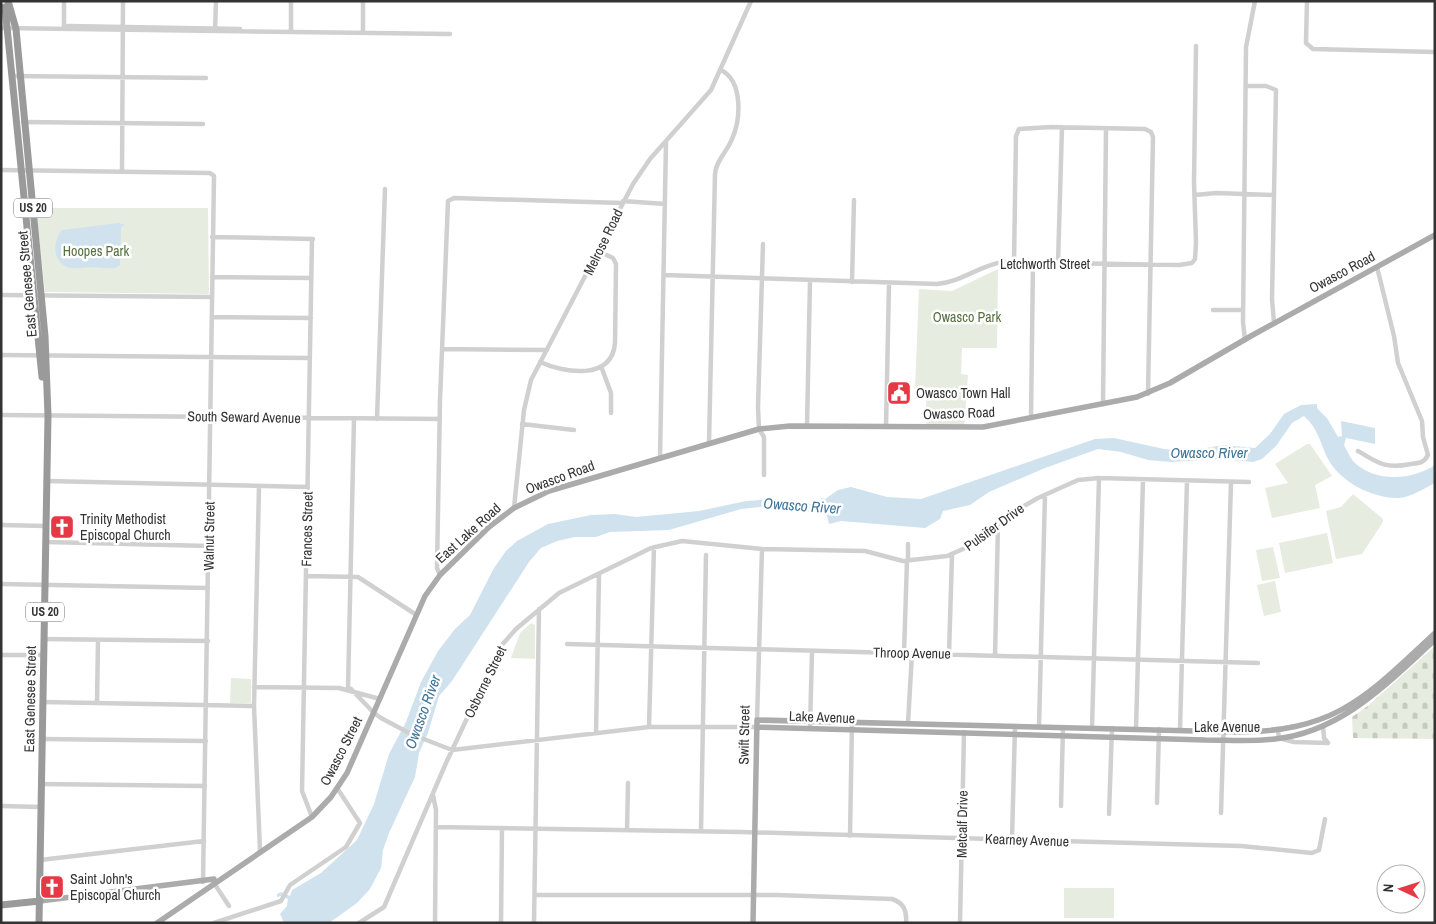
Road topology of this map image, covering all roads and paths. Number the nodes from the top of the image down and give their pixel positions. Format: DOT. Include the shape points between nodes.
graph roads {
  1 [pos="7,1"];
  2 [pos="64,1"];
  3 [pos="123,1"];
  4 [pos="216,1"];
  5 [pos="292,1"];
  6 [pos="363,1"];
  7 [pos="751,1"];
  8 [pos="1255,1"];
  9 [pos="1307,1"];
  10 [pos="64,28"];
  11 [pos="123,28"];
  12 [pos="4,29"];
  13 [pos="16,29"];
  14 [pos="215,29"];
  15 [pos="291,32"];
  16 [pos="363,33"];
  17 [pos="450,34"];
  18 [pos="1196,46"];
  19 [pos="1435,52"];
  20 [pos="721,70"];
  21 [pos="12,76"];
  22 [pos="20,76"];
  23 [pos="122,76"];
  24 [pos="206,78"];
  25 [pos="1246,86"];
  26 [pos="16,122"];
  27 [pos="25,122"];
  28 [pos="122,123"];
  29 [pos="203,124"];
  30 [pos="1062,127"];
  31 [pos="1106,129"];
  32 [pos="666,142"];
  33 [pos="1,170"];
  34 [pos="20,170"];
  35 [pos="29,171"];
  36 [pos="122,172"];
  37 [pos="385,189"];
  38 [pos="1244,194"];
  39 [pos="1274,195"];
  40 [pos="1195,196"];
  41 [pos="854,200"];
  42 [pos="623,202"];
  43 [pos="666,204"];
  44 [pos="1435,235"];
  45 [pos="212,238"];
  46 [pos="763,244"];
  47 [pos="598,251"];
  48 [pos="1014,262"];
  49 [pos="1033,262"];
  50 [pos="1058,263"];
  51 [pos="1104,264"];
  52 [pos="1150,265"];
  53 [pos="1377,267"];
  54 [pos="664,275"];
  55 [pos="713,277"];
  56 [pos="212,278"];
  57 [pos="311,278"];
  58 [pos="761,279"];
  59 [pos="810,280"];
  60 [pos="852,282"];
  61 [pos="889,282"];
  62 [pos="1,295"];
  63 [pos="41,295"];
  64 [pos="32,296"];
  65 [pos="212,297"];
  66 [pos="1213,310"];
  67 [pos="1243,310"];
  68 [pos="212,317"];
  69 [pos="310,318"];
  70 [pos="1274,324"];
  71 [pos="1245,340"];
  72 [pos="442,349"];
  73 [pos="547,350"];
  74 [pos="1,355"];
  75 [pos="42,355"];
  76 [pos="211,357"];
  77 [pos="310,358"];
  78 [pos="540,362"];
  79 [pos="601,366"];
  80 [pos="1148,394"];
  81 [pos="1103,404"];
  82 [pos="611,413"];
  83 [pos="1,415"];
  84 [pos="48,416"];
  85 [pos="210,417"];
  86 [pos="309,418"];
  87 [pos="1031,418"];
  88 [pos="354,419"];
  89 [pos="377,419"];
  90 [pos="440,420"];
  91 [pos="522,424"];
  92 [pos="807,426"];
  93 [pos="886,427"];
  94 [pos="759,429"];
  95 [pos="574,430"];
  96 [pos="709,443"];
  97 [pos="1358,451"];
  98 [pos="660,458"];
  99 [pos="764,475"];
  100 [pos="1099,478"];
  101 [pos="1143,480"];
  102 [pos="47,481"];
  103 [pos="1187,481"];
  104 [pos="1230,482"];
  105 [pos="1249,482"];
  106 [pos="210,485"];
  107 [pos="258,487"];
  108 [pos="308,487"];
  109 [pos="1045,494"];
  110 [pos="514,508"];
  111 [pos="998,524"];
  112 [pos="1,525"];
  113 [pos="46,526"];
  114 [pos="46,542"];
  115 [pos="706,543"];
  116 [pos="908,544"];
  117 [pos="209,546"];
  118 [pos="654,547"];
  119 [pos="762,549"];
  120 [pos="706,554"];
  121 [pos="952,555"];
  122 [pos="907,561"];
  123 [pos="598,574"];
  124 [pos="440,575"];
  125 [pos="306,576"];
  126 [pos="351,576"];
  127 [pos="1,584"];
  128 [pos="45,585"];
  129 [pos="208,588"];
  130 [pos="539,609"];
  131 [pos="415,614"];
  132 [pos="1435,633"];
  133 [pos="44,639"];
  134 [pos="98,640"];
  135 [pos="1435,640"];
  136 [pos="208,641"];
  137 [pos="566,644"];
  138 [pos="597,645"];
  139 [pos="650,647"];
  140 [pos="704,648"];
  141 [pos="758,649"];
  142 [pos="812,651"];
  143 [pos="904,653"];
  144 [pos="912,653"];
  145 [pos="950,654"];
  146 [pos="1,655"];
  147 [pos="44,655"];
  148 [pos="995,656"];
  149 [pos="1041,657"];
  150 [pos="1094,658"];
  151 [pos="1138,659"];
  152 [pos="1182,660"];
  153 [pos="1226,662"];
  154 [pos="1258,663"];
  155 [pos="254,687"];
  156 [pos="304,688"];
  157 [pos="350,689"];
  158 [pos="380,699"];
  159 [pos="43,702"];
  160 [pos="97,703"];
  161 [pos="206,706"];
  162 [pos="254,706"];
  163 [pos="374,713"];
  164 [pos="757,720"];
  165 [pos="811,721"];
  166 [pos="852,722"];
  167 [pos="908,723"];
  168 [pos="963,724"];
  169 [pos="702,726"];
  170 [pos="1015,726"];
  171 [pos="1039,726"];
  172 [pos="1323,726"];
  173 [pos="757,727"];
  174 [pos="1063,727"];
  175 [pos="648,728"];
  176 [pos="1092,728"];
  177 [pos="1112,728"];
  178 [pos="810,729"];
  179 [pos="1136,729"];
  180 [pos="1180,729"];
  181 [pos="852,730"];
  182 [pos="1159,730"];
  183 [pos="1224,731"];
  184 [pos="1278,731"];
  185 [pos="596,733"];
  186 [pos="964,733"];
  187 [pos="1014,734"];
  188 [pos="1063,736"];
  189 [pos="1111,737"];
  190 [pos="1159,738"];
  191 [pos="1279,738"];
  192 [pos="42,739"];
  193 [pos="538,740"];
  194 [pos="1223,740"];
  195 [pos="206,741"];
  196 [pos="452,750"];
  197 [pos="628,783"];
  198 [pos="41,784"];
  199 [pos="205,786"];
  200 [pos="337,788"];
  201 [pos="433,794"];
  202 [pos="1156,803"];
  203 [pos="1,806"];
  204 [pos="1061,806"];
  205 [pos="41,807"];
  206 [pos="1221,813"];
  207 [pos="1109,814"];
  208 [pos="312,817"];
  209 [pos="1325,819"];
  210 [pos="436,828"];
  211 [pos="502,828"];
  212 [pos="536,829"];
  213 [pos="626,830"];
  214 [pos="701,831"];
  215 [pos="754,833"];
  216 [pos="850,836"];
  217 [pos="962,839"];
  218 [pos="1012,840"];
  219 [pos="204,841"];
  220 [pos="260,851"];
  221 [pos="40,860"];
  222 [pos="228,873"];
  223 [pos="214,882"];
  224 [pos="205,885"];
  225 [pos="535,895"];
  226 [pos="753,896"];
  227 [pos="40,900"];
  228 [pos="2,905"];
  229 [pos="229,906"];
  230 [pos="39,923"];
  231 [pos="157,923"];
  232 [pos="214,923"];
  233 [pos="359,923"];
  234 [pos="435,923"];
  235 [pos="501,923"];
  236 [pos="534,923"];
  237 [pos="752,923"];
  238 [pos="906,923"];
  239 [pos="960,923"];
  1 -- 12 [label="highway, East Genesee Street / US 20"];
  1 -- 13 [label="highway, East Genesee Street / US 20"];
  2 -- 10 [label="street"];
  3 -- 11 [label="street"];
  4 -- 14 [label="street"];
  5 -- 15 [label="street"];
  6 -- 16 [label="street"];
  7 -- 20 [label="street, Melrose Road"];
  8 -- 25 [label="street" via="1246,47"];
  9 -- 19 [label="street" via="1306,43 1313,49"];
  10 -- 11 [label="street"];
  10 -- 13 [label="street"];
  11 -- 14 [label="street"];
  11 -- 23 [label="street"];
  12 -- 13 [label="street"];
  12 -- 21 [label="highway, East Genesee Street / US 20"];
  13 -- 22 [label="highway, East Genesee Street / US 20"];
  14 -- 15 [label="street"];
  15 -- 16 [label="street"];
  16 -- 17 [label="street"];
  18 -- 40 [label="street"];
  20 -- 32 [label="street, Melrose Road" via="705,99"];
  20 -- 55 [label="street" via="730,75 738,103 732,141 715,171"];
  21 -- 22 [label="street"];
  21 -- 26 [label="highway, East Genesee Street / US 20"];
  22 -- 23 [label="street"];
  22 -- 27 [label="highway, East Genesee Street / US 20"];
  23 -- 24 [label="street"];
  23 -- 28 [label="street"];
  25 -- 38 [label="street"];
  25 -- 39 [label="street" via="1271,86 1276,90"];
  26 -- 27 [label="street"];
  26 -- 34 [label="highway, East Genesee Street / US 20"];
  27 -- 28 [label="street"];
  27 -- 35 [label="highway, East Genesee Street / US 20"];
  28 -- 29 [label="street"];
  28 -- 36 [label="street"];
  30 -- 31 [label="street"];
  30 -- 48 [label="street" via="1024,127 1017,132"];
  30 -- 50 [label="street"];
  31 -- 51 [label="street"];
  31 -- 52 [label="street" via="1147,130 1152,134"];
  32 -- 42 [label="street, Melrose Road" via="643,168"];
  32 -- 43 [label="street"];
  33 -- 34 [label="street"];
  34 -- 35 [label="street"];
  34 -- 64 [label="highway, East Genesee Street / US 20"];
  35 -- 36 [label="street"];
  35 -- 63 [label="highway, East Genesee Street / US 20"];
  36 -- 45 [label="street, Walnut Street" via="210,173 214,176"];
  37 -- 89 [label="street"];
  38 -- 39 [label="street"];
  38 -- 40 [label="street"];
  38 -- 67 [label="street"];
  39 -- 70 [label="street"];
  40 -- 52 [label="street, Letchworth Street" via="1194,262"];
  41 -- 60 [label="street"];
  42 -- 43 [label="street"];
  42 -- 47 [label="street, Melrose Road"];
  42 -- 72 [label="street" via="454,198 447,204"];
  43 -- 54 [label="street"];
  44 -- 53 [label="main road, Owasco Road"];
  45 -- 56 [label="street, Walnut Street"];
  45 -- 57 [label="street, Frances Street" via="313,239"];
  46 -- 58 [label="street"];
  47 -- 73 [label="street, Melrose Road"];
  47 -- 79 [label="street" via="614,259 616,268 614,348 609,361"];
  48 -- 49 [label="street, Letchworth Street"];
  48 -- 61 [label="street, Letchworth Street" via="991,265 945,283"];
  49 -- 50 [label="street, Letchworth Street"];
  49 -- 87 [label="street"];
  50 -- 51 [label="street, Letchworth Street"];
  51 -- 52 [label="street, Letchworth Street"];
  51 -- 81 [label="street"];
  52 -- 80 [label="street"];
  53 -- 70 [label="main road, Owasco Road"];
  53 -- 97 [label="street" via="1398,363 1422,421 1428,455 1422,462 1398,467 1380,465"];
  54 -- 55 [label="street, Letchworth Street"];
  54 -- 98 [label="street"];
  55 -- 58 [label="street, Letchworth Street"];
  55 -- 96 [label="street"];
  56 -- 57 [label="street"];
  56 -- 65 [label="street, Walnut Street"];
  57 -- 69 [label="street, Frances Street"];
  58 -- 59 [label="street, Letchworth Street"];
  58 -- 94 [label="street"];
  59 -- 60 [label="street, Letchworth Street"];
  59 -- 92 [label="street"];
  60 -- 61 [label="street, Letchworth Street"];
  61 -- 93 [label="street"];
  62 -- 64 [label="street"];
  63 -- 64 [label="street"];
  63 -- 65 [label="street"];
  63 -- 75 [label="highway, East Genesee Street / US 20"];
  64 -- 75 [label="highway, East Genesee Street / US 20"];
  65 -- 68 [label="street, Walnut Street"];
  66 -- 67 [label="street"];
  67 -- 71 [label="street"];
  68 -- 69 [label="street"];
  68 -- 76 [label="street, Walnut Street"];
  69 -- 77 [label="street, Frances Street"];
  70 -- 71 [label="main road, Owasco Road"];
  71 -- 80 [label="main road, Owasco Road"];
  72 -- 73 [label="street"];
  72 -- 90 [label="street"];
  73 -- 78 [label="street, Melrose Road"];
  74 -- 75 [label="street"];
  75 -- 76 [label="street"];
  75 -- 84 [label="highway, East Genesee Street / US 20"];
  76 -- 77 [label="street"];
  76 -- 85 [label="street, Walnut Street"];
  77 -- 86 [label="street, Frances Street"];
  78 -- 79 [label="street" via="575,372"];
  78 -- 91 [label="street, Melrose Road" via="529,386"];
  79 -- 82 [label="street" via="611,392"];
  80 -- 81 [label="main road, Owasco Road"];
  81 -- 87 [label="main road, Owasco Road"];
  83 -- 84 [label="street, South Seward Avenue"];
  84 -- 85 [label="street, South Seward Avenue"];
  84 -- 102 [label="highway, East Genesee Street / US 20"];
  85 -- 86 [label="street, South Seward Avenue"];
  85 -- 106 [label="street, Walnut Street"];
  86 -- 88 [label="street, South Seward Avenue"];
  86 -- 108 [label="street, Frances Street"];
  87 -- 93 [label="main road, Owasco Road" via="976,427"];
  88 -- 89 [label="street, South Seward Avenue"];
  88 -- 126 [label="street"];
  89 -- 90 [label="street, South Seward Avenue"];
  90 -- 124 [label="street" via="437,568"];
  91 -- 95 [label="street"];
  91 -- 110 [label="street, Melrose Road"];
  92 -- 93 [label="main road, Owasco Road"];
  92 -- 94 [label="main road, Owasco Road"];
  94 -- 96 [label="main road, Owasco Road"];
  94 -- 99 [label="street" via="764,437"];
  96 -- 98 [label="main road, Owasco Road"];
  98 -- 110 [label="main road, Owasco Road" via="554,489"];
  100 -- 101 [label="street, Pulsifer Drive"];
  100 -- 109 [label="street, Pulsifer Drive" via="1078,480"];
  100 -- 150 [label="street"];
  101 -- 103 [label="street, Pulsifer Drive"];
  101 -- 151 [label="street"];
  102 -- 106 [label="street"];
  102 -- 113 [label="highway, East Genesee Street / US 20"];
  103 -- 104 [label="street, Pulsifer Drive"];
  103 -- 152 [label="street"];
  104 -- 105 [label="street, Pulsifer Drive"];
  104 -- 153 [label="street"];
  106 -- 107 [label="street"];
  106 -- 117 [label="street, Walnut Street"];
  107 -- 108 [label="street"];
  107 -- 155 [label="street"];
  108 -- 125 [label="street, Frances Street"];
  109 -- 111 [label="street, Pulsifer Drive"];
  109 -- 149 [label="street"];
  110 -- 124 [label="main road, East Lake Road" via="478,536"];
  111 -- 121 [label="street, Pulsifer Drive" via="972,545"];
  111 -- 148 [label="street"];
  112 -- 113 [label="street"];
  113 -- 114 [label="highway, East Genesee Street / US 20"];
  114 -- 117 [label="street"];
  114 -- 128 [label="highway, East Genesee Street / US 20"];
  115 -- 118 [label="street, Osborne Street" via="682,541"];
  115 -- 119 [label="street, Pulsifer Drive"];
  116 -- 122 [label="street"];
  117 -- 129 [label="street, Walnut Street"];
  118 -- 123 [label="street, Osborne Street"];
  118 -- 139 [label="street"];
  119 -- 122 [label="street, Pulsifer Drive" via="865,551 892,560"];
  119 -- 141 [label="street, Swift Street"];
  120 -- 140 [label="street"];
  121 -- 122 [label="street, Pulsifer Drive"];
  121 -- 145 [label="street"];
  122 -- 143 [label="street"];
  123 -- 130 [label="street, Osborne Street" via="559,593"];
  123 -- 138 [label="street"];
  124 -- 131 [label="main road, Owasco Street"];
  125 -- 126 [label="street"];
  125 -- 156 [label="street, Frances Street"];
  126 -- 131 [label="street" via="358,577"];
  126 -- 157 [label="street"];
  127 -- 128 [label="street"];
  128 -- 129 [label="street"];
  128 -- 133 [label="highway, East Genesee Street / US 20"];
  129 -- 136 [label="street, Walnut Street"];
  130 -- 193 [label="street"];
  130 -- 196 [label="street, Osborne Street" via="501,646"];
  131 -- 158 [label="main road, Owasco Street"];
  132 -- 184 [label="main road, Lake Avenue" via="1354,704 1321,720"];
  133 -- 134 [label="street"];
  133 -- 147 [label="highway, East Genesee Street / US 20"];
  134 -- 136 [label="street"];
  134 -- 160 [label="street"];
  135 -- 172 [label="main road, Lake Avenue" via="1365,702"];
  136 -- 161 [label="street, Walnut Street"];
  137 -- 138 [label="street, Throop Avenue"];
  138 -- 139 [label="street, Throop Avenue"];
  138 -- 185 [label="street"];
  139 -- 140 [label="street, Throop Avenue"];
  139 -- 175 [label="street"];
  140 -- 141 [label="street, Throop Avenue"];
  140 -- 169 [label="street"];
  141 -- 142 [label="street, Throop Avenue"];
  141 -- 164 [label="street, Swift Street"];
  142 -- 143 [label="street, Throop Avenue"];
  142 -- 165 [label="street"];
  143 -- 144 [label="street, Throop Avenue"];
  144 -- 145 [label="street, Throop Avenue"];
  144 -- 167 [label="street"];
  145 -- 148 [label="street, Throop Avenue"];
  146 -- 147 [label="street"];
  147 -- 159 [label="highway, East Genesee Street / US 20"];
  148 -- 149 [label="street, Throop Avenue"];
  149 -- 150 [label="street, Throop Avenue"];
  149 -- 171 [label="street"];
  150 -- 151 [label="street, Throop Avenue"];
  150 -- 176 [label="street"];
  151 -- 152 [label="street, Throop Avenue"];
  151 -- 179 [label="street"];
  152 -- 153 [label="street, Throop Avenue"];
  152 -- 180 [label="street"];
  153 -- 154 [label="street, Throop Avenue"];
  153 -- 183 [label="street"];
  155 -- 156 [label="street"];
  155 -- 162 [label="street"];
  156 -- 157 [label="street"];
  156 -- 208 [label="street, Frances Street" via="302,791"];
  157 -- 158 [label="street"];
  157 -- 163 [label="street, Lake Avenue"];
  158 -- 163 [label="main road, Owasco Street"];
  159 -- 160 [label="street"];
  159 -- 192 [label="highway, East Genesee Street / US 20"];
  160 -- 161 [label="street"];
  161 -- 162 [label="street"];
  161 -- 195 [label="street, Walnut Street"];
  162 -- 220 [label="street"];
  163 -- 196 [label="street, Lake Avenue"];
  163 -- 200 [label="main road, Owasco Street"];
  164 -- 165 [label="main road, Lake Avenue"];
  164 -- 173 [label="main road, Swift Street"];
  165 -- 166 [label="main road, Lake Avenue"];
  165 -- 178 [label="street"];
  166 -- 167 [label="main road, Lake Avenue"];
  166 -- 181 [label="street"];
  167 -- 168 [label="main road, Lake Avenue"];
  168 -- 170 [label="main road, Lake Avenue"];
  168 -- 186 [label="street, Metcalf Drive"];
  169 -- 173 [label="street, Lake Avenue"];
  169 -- 175 [label="street, Lake Avenue"];
  169 -- 214 [label="street"];
  170 -- 171 [label="main road, Lake Avenue"];
  170 -- 187 [label="street"];
  171 -- 174 [label="main road, Lake Avenue"];
  172 -- 191 [label="main road, Lake Avenue"];
  172 -- 191 [label="street, Lake Avenue" via="1328,743"];
  173 -- 178 [label="main road, Lake Avenue"];
  173 -- 215 [label="main road, Swift Street"];
  174 -- 176 [label="main road, Lake Avenue"];
  174 -- 188 [label="street"];
  175 -- 185 [label="street, Lake Avenue"];
  176 -- 177 [label="main road, Lake Avenue"];
  177 -- 179 [label="main road, Lake Avenue"];
  177 -- 189 [label="street"];
  178 -- 181 [label="main road, Lake Avenue"];
  179 -- 182 [label="main road, Lake Avenue"];
  180 -- 182 [label="main road, Lake Avenue"];
  180 -- 183 [label="main road, Lake Avenue"];
  181 -- 186 [label="main road, Lake Avenue"];
  181 -- 216 [label="street"];
  182 -- 190 [label="street"];
  183 -- 184 [label="main road, Lake Avenue"];
  183 -- 194 [label="street"];
  184 -- 191 [label="street, Lake Avenue"];
  185 -- 193 [label="street, Lake Avenue"];
  186 -- 187 [label="main road, Lake Avenue"];
  186 -- 217 [label="street, Metcalf Drive"];
  187 -- 188 [label="main road, Lake Avenue"];
  187 -- 218 [label="street"];
  188 -- 189 [label="main road, Lake Avenue"];
  188 -- 204 [label="street"];
  189 -- 190 [label="main road, Lake Avenue"];
  189 -- 207 [label="street"];
  190 -- 194 [label="main road, Lake Avenue"];
  190 -- 202 [label="street"];
  191 -- 194 [label="main road, Lake Avenue"];
  192 -- 195 [label="street"];
  192 -- 198 [label="highway, East Genesee Street / US 20"];
  193 -- 196 [label="street, Lake Avenue"];
  193 -- 212 [label="street"];
  194 -- 206 [label="street"];
  195 -- 199 [label="street, Walnut Street"];
  196 -- 201 [label="street, Osborne Street"];
  197 -- 213 [label="street"];
  198 -- 199 [label="street"];
  198 -- 205 [label="highway, East Genesee Street / US 20"];
  199 -- 219 [label="street, Walnut Street"];
  200 -- 208 [label="main road, Owasco Street"];
  200 -- 232 [label="street" via="359,822 346,847 290,886 283,899"];
  201 -- 210 [label="street"];
  201 -- 233 [label="street, Osborne Street" via="384,907"];
  203 -- 205 [label="street"];
  205 -- 221 [label="highway, East Genesee Street / US 20"];
  208 -- 220 [label="main road, Owasco Street"];
  209 -- 218 [label="street, Kearney Avenue" via="1319,850 1312,853 1241,846"];
  210 -- 211 [label="street, Kearney Avenue"];
  210 -- 234 [label="street"];
  211 -- 212 [label="street, Kearney Avenue"];
  211 -- 235 [label="street"];
  212 -- 213 [label="street, Kearney Avenue"];
  212 -- 225 [label="street"];
  213 -- 214 [label="street, Kearney Avenue"];
  214 -- 215 [label="street, Kearney Avenue"];
  215 -- 216 [label="street, Kearney Avenue"];
  215 -- 226 [label="main road, Swift Street"];
  216 -- 217 [label="street, Kearney Avenue"];
  217 -- 218 [label="street, Kearney Avenue"];
  217 -- 239 [label="street, Metcalf Drive"];
  219 -- 221 [label="street"];
  219 -- 224 [label="street, Walnut Street"];
  220 -- 222 [label="main road, Owasco Street"];
  221 -- 227 [label="highway, East Genesee Street / US 20"];
  222 -- 223 [label="main road, Owasco Street"];
  222 -- 224 [label="main road"];
  223 -- 224 [label="main road, Owasco Street"];
  223 -- 229 [label="street"];
  224 -- 227 [label="main road"];
  224 -- 231 [label="main road, Owasco Street"];
  225 -- 226 [label="street"];
  225 -- 236 [label="street"];
  226 -- 237 [label="main road, Swift Street"];
  226 -- 238 [label="street" via="892,899 905,908"];
  227 -- 228 [label="highway"];
  227 -- 230 [label="highway, East Genesee Street / US 20"];
}
